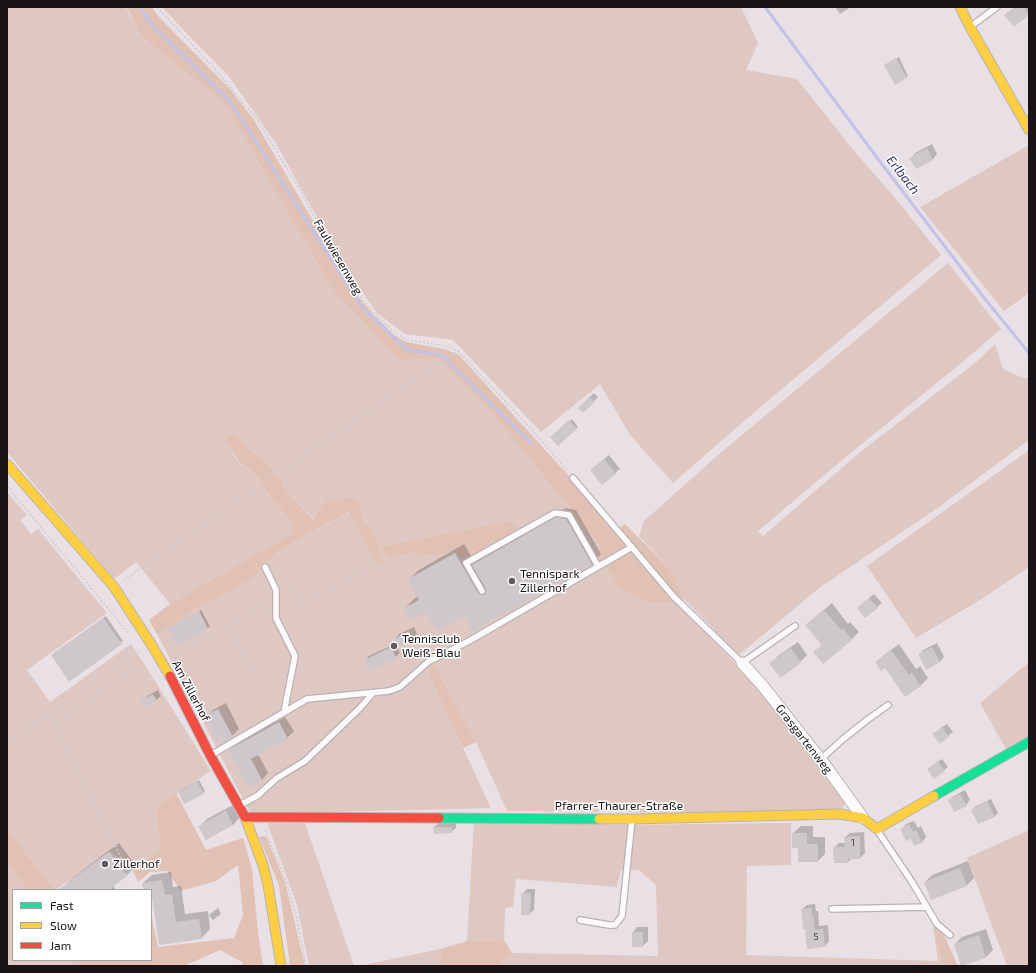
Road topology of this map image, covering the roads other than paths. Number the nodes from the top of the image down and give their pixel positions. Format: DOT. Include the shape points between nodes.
graph roads {
  1 [pos="960,7"];
  2 [pos="997,7"];
  3 [pos="970,27"];
  4 [pos="1029,130"];
  5 [pos="7,464"];
  6 [pos="573,478"];
  7 [pos="632,547"];
  8 [pos="598,566"];
  9 [pos="265,567"];
  10 [pos="482,591"];
  11 [pos="795,626"];
  12 [pos="742,663"];
  13 [pos="373,693"];
  14 [pos="888,705"];
  15 [pos="284,712"];
  16 [pos="1029,742"];
  17 [pos="210,755"];
  18 [pos="821,759"];
  19 [pos="239,805"];
  20 [pos="245,817"];
  21 [pos="632,818"];
  22 [pos="863,818"];
  23 [pos="877,829"];
  24 [pos="927,907"];
  25 [pos="832,909"];
  26 [pos="580,920"];
  27 [pos="950,934"];
  28 [pos="281,966"];
  1 -- 3 [label="street"];
  2 -- 3 [label="lane"];
  3 -- 4 [label="street"];
  5 -- 17 [label="street, Am Zillerhof" via="114,587 158,655"];
  6 -- 7 [label="lane"];
  7 -- 8 [label="lane"];
  7 -- 12 [label="lane" via="674,597"];
  8 -- 10 [label="lane" via="569,515 555,513 466,563"];
  8 -- 13 [label="lane" via="428,662 400,687"];
  9 -- 15 [label="lane" via="276,590 276,618 295,656"];
  11 -- 12 [label="lane"];
  12 -- 18 [label="street, Grasgartenweg"];
  13 -- 15 [label="lane" via="308,699"];
  13 -- 19 [label="lane" via="305,761 277,778 257,796"];
  14 -- 18 [label="lane"];
  15 -- 17 [label="lane"];
  16 -- 23 [label="street"];
  17 -- 19 [label="street, Am Zillerhof"];
  18 -- 22 [label="street, Grasgartenweg"];
  19 -- 20 [label="street, Am Zillerhof"];
  20 -- 21 [label="street, Pfarrer-Thaurer-Straße"];
  20 -- 28 [label="street, Am Zillerhof" via="268,885"];
  21 -- 22 [label="street, Pfarrer-Thaurer-Straße" via="840,814"];
  21 -- 26 [label="lane" via="622,916 615,925"];
  22 -- 23 [label="street, Pfarrer-Thaurer-Straße"];
  23 -- 24 [label="lane, Pfarrer-Thaurer-Straße"];
  24 -- 25 [label="lane"];
  24 -- 27 [label="lane, Pfarrer-Thaurer-Straße" via="937,924"];
}
